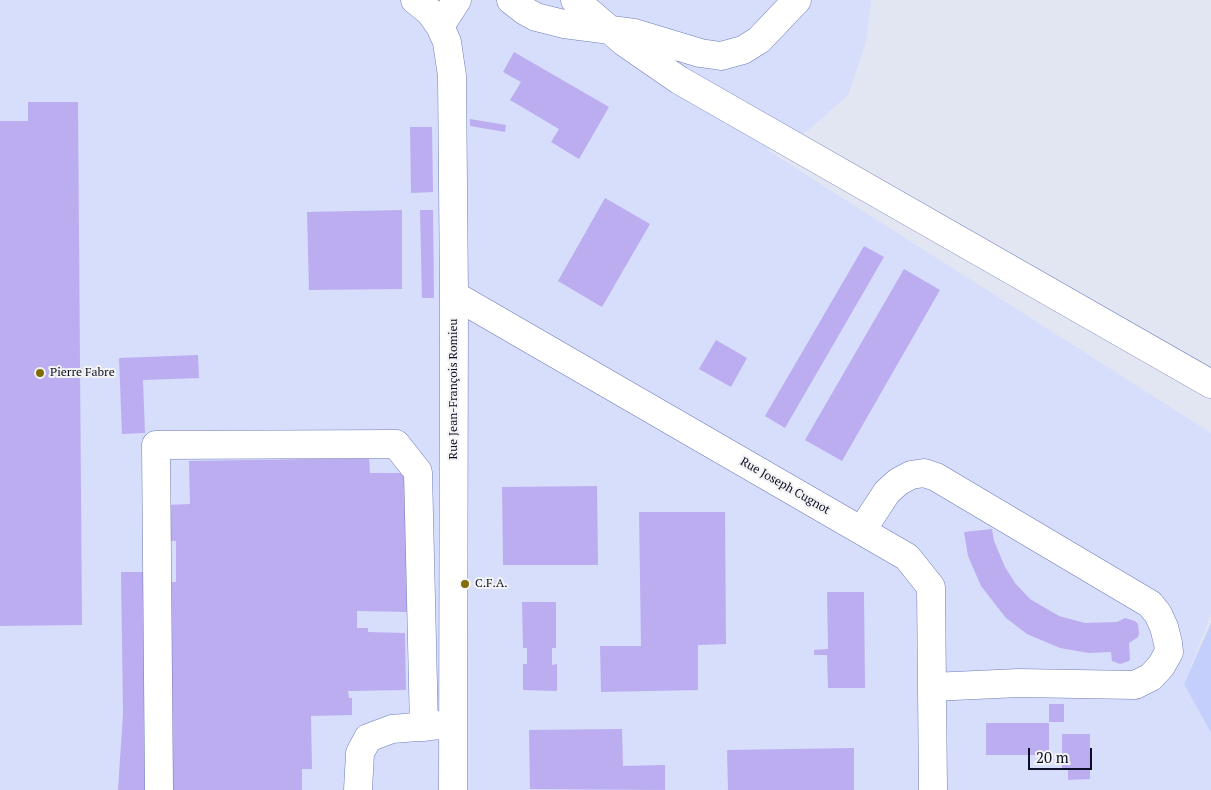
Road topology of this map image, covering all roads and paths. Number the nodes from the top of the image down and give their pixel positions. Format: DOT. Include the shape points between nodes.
graph roads {
  1 [pos="456,0"];
  2 [pos="511,0"];
  3 [pos="538,0"];
  4 [pos="569,0"];
  5 [pos="575,0"];
  6 [pos="797,0"];
  7 [pos="421,2"];
  8 [pos="440,26"];
  9 [pos="609,30"];
  10 [pos="454,295"];
  11 [pos="1211,384"];
  12 [pos="862,530"];
  13 [pos="932,687"];
  14 [pos="453,725"];
  15 [pos="424,727"];
  16 [pos="159,790"];
  17 [pos="358,790"];
  18 [pos="453,790"];
  19 [pos="933,790"];
  1 -- 8 [label="street"];
  2 -- 9 [label="street" via="536,17"];
  3 -- 4 [label="street" via="550,6"];
  5 -- 9 [label="street"];
  6 -- 9 [label="street" via="759,40 743,50 721,56"];
  7 -- 8 [label="street, Rue Jean-François Romieu"];
  8 -- 10 [label="street, Rue Jean-François Romieu" via="447,42 452,76"];
  9 -- 11 [label="street" via="680,80"];
  10 -- 12 [label="street, Rue Joseph Cugnot"];
  10 -- 14 [label="street, Rue Jean-François Romieu"];
  12 -- 13 [label="street, Rue Joseph Cugnot" via="908,557 931,587"];
  12 -- 13 [label="street" via="887,492 898,482 924,473 936,477 1150,604 1161,620 1168,643 1169,652 1161,666 1151,677 1135,685 1019,683"];
  13 -- 19 [label="street, Rue Joseph Cugnot"];
  14 -- 15 [label="street"];
  14 -- 18 [label="street, Rue Jean-François Romieu"];
  15 -- 16 [label="street" via="418,472 396,444 156,445"];
  15 -- 17 [label="street" via="392,729 368,738 360,752"];
}
